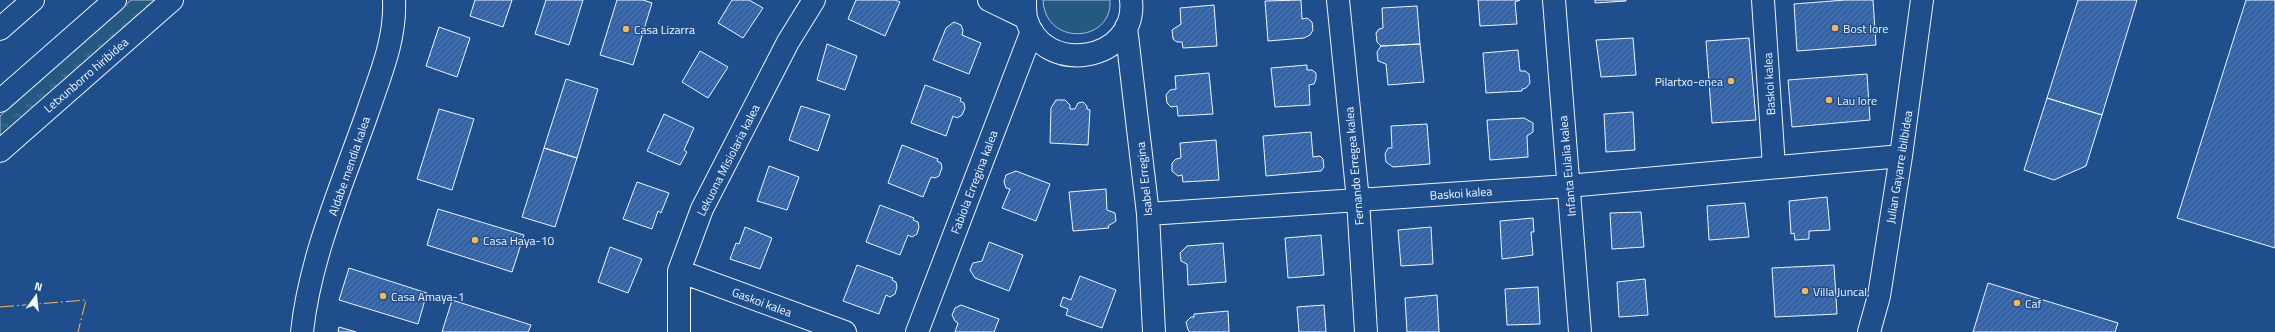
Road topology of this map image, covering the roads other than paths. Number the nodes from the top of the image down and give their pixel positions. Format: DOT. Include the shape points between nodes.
graph roads {
  1 [pos="33,0"];
  2 [pos="115,0"];
  3 [pos="172,0"];
  4 [pos="394,0"];
  5 [pos="814,0"];
  6 [pos="989,0"];
  7 [pos="1131,0"];
  8 [pos="1338,0"];
  9 [pos="1554,0"];
  10 [pos="1763,0"];
  11 [pos="1922,0"];
  12 [pos="1028,16"];
  13 [pos="1126,27"];
  14 [pos="0,29"];
  15 [pos="0,101"];
  16 [pos="0,151"];
  17 [pos="1901,156"];
  18 [pos="1774,167"];
  19 [pos="1568,186"];
  20 [pos="1358,200"];
  21 [pos="1148,214"];
  22 [pos="679,271"];
  23 [pos="1153,310"];
  24 [pos="302,332"];
  25 [pos="680,332"];
  26 [pos="845,332"];
  27 [pos="917,332"];
  28 [pos="1144,332"];
  29 [pos="1154,332"];
  30 [pos="1366,332"];
  31 [pos="1580,332"];
  32 [pos="1869,332"];
  1 -- 14 [label="street"];
  2 -- 15 [label="street"];
  3 -- 16 [label="street, Letxunborro hiribidea"];
  4 -- 24 [label="street, Aldabe mendia kalea" via="392,38 323,241 307,297"];
  5 -- 22 [label="street, Lekuona Misiolaria kalea" via="788,42 702,209"];
  6 -- 12 [label="street"];
  7 -- 13 [label="street" via="1132,6"];
  8 -- 20 [label="street, Fernando Erregea kalea"];
  9 -- 19 [label="street, Infanta Eulalia kalea"];
  10 -- 18 [label="street, Baskoi kalea"];
  11 -- 17 [label="street, Julian Gayarre ibilbidea"];
  12 -- 13 [label="street" via="1048,48 1068,56 1100,52 1112,45"];
  12 -- 27 [label="street, Fabiola Erregina kalea"];
  13 -- 21 [label="street, Isabel Erregina"];
  17 -- 18 [label="street, Baskoi kalea"];
  17 -- 32 [label="street, Julian Gayarre ibilbidea" via="1879,296"];
  18 -- 19 [label="street, Baskoi kalea"];
  19 -- 20 [label="street, Baskoi kalea"];
  19 -- 31 [label="street, Infanta Eulalia kalea"];
  20 -- 21 [label="street, Baskoi kalea"];
  20 -- 30 [label="street, Fernando Erregea kalea"];
  21 -- 23 [label="street, Isabel Erregina"];
  22 -- 25 [label="street, Lekuona Misiolaria kalea"];
  22 -- 26 [label="street, Gaskoi kalea"];
  23 -- 28 [label="street"];
  23 -- 29 [label="street, Isabel Erregina"];
}
